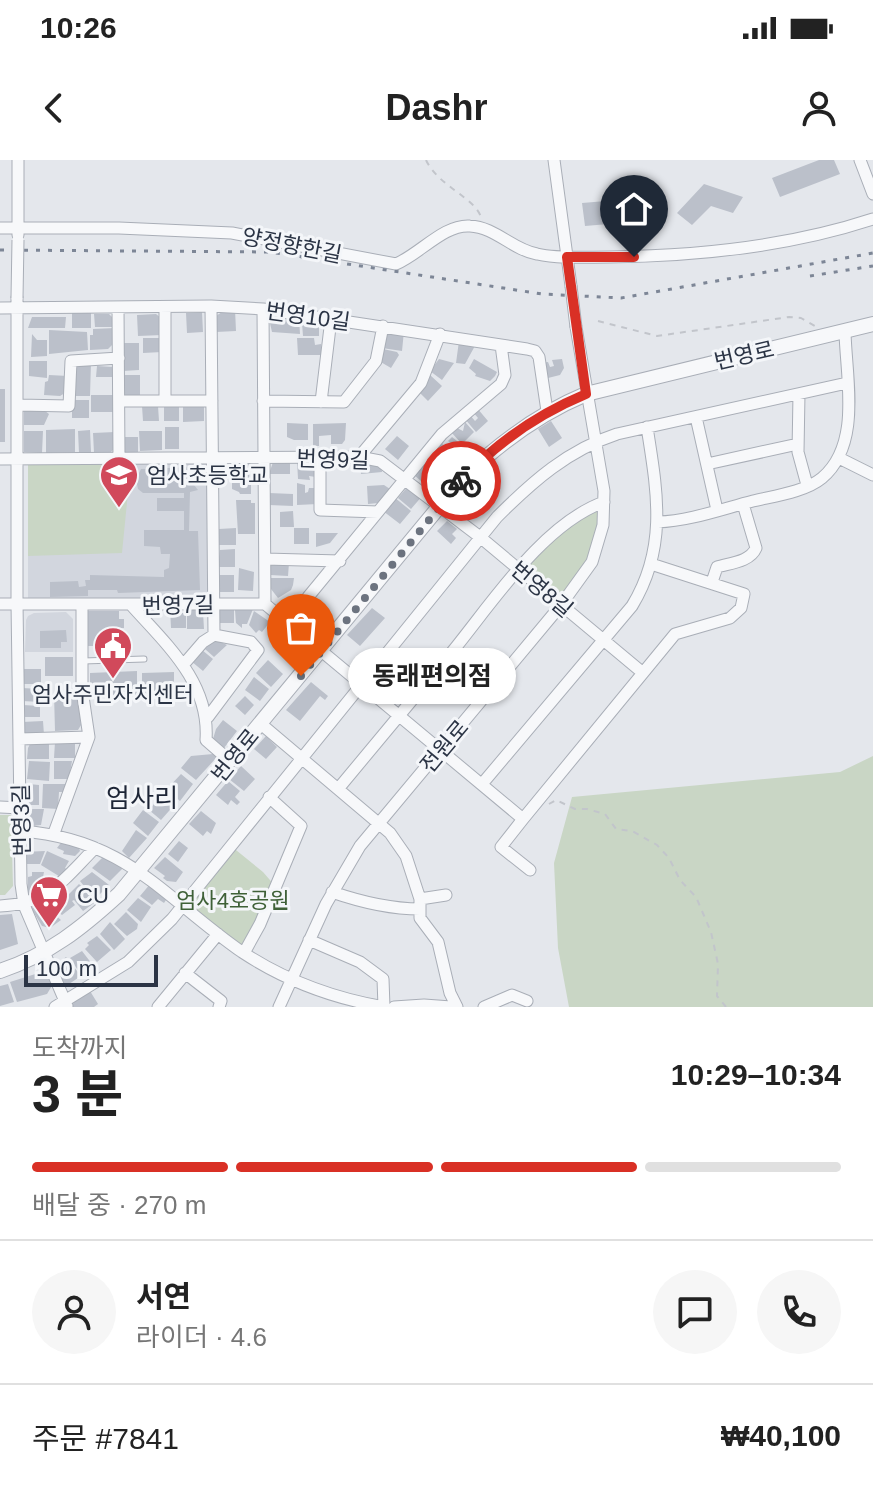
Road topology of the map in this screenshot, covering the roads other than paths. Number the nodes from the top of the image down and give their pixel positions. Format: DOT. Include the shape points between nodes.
graph roads {
  1 [pos="18,160"];
  2 [pos="554,160"];
  3 [pos="860,160"];
  4 [pos="873,194"];
  5 [pos="873,219"];
  6 [pos="0,228"];
  7 [pos="18,234"];
  8 [pos="567,257"];
  9 [pos="17,303"];
  10 [pos="211,306"];
  11 [pos="118,307"];
  12 [pos="165,307"];
  13 [pos="0,308"];
  14 [pos="263,309"];
  15 [pos="331,319"];
  16 [pos="873,324"];
  17 [pos="383,326"];
  18 [pos="845,332"];
  19 [pos="440,334"];
  20 [pos="501,345"];
  21 [pos="119,358"];
  22 [pos="847,383"];
  23 [pos="586,394"];
  24 [pos="799,394"];
  25 [pos="119,401"];
  26 [pos="165,401"];
  27 [pos="212,401"];
  28 [pos="263,401"];
  29 [pos="321,402"];
  30 [pos="18,405"];
  31 [pos="547,411"];
  32 [pos="696,417"];
  33 [pos="647,427"];
  34 [pos="595,441"];
  35 [pos="798,444"];
  36 [pos="320,457"];
  37 [pos="359,457"];
  38 [pos="263,458"];
  39 [pos="839,458"];
  40 [pos="0,459"];
  41 [pos="19,459"];
  42 [pos="119,459"];
  43 [pos="212,459"];
  44 [pos="707,464"];
  45 [pos="873,475"];
  46 [pos="405,479"];
  47 [pos="807,485"];
  48 [pos="604,502"];
  49 [pos="743,504"];
  50 [pos="441,507"];
  51 [pos="717,510"];
  52 [pos="378,512"];
  53 [pos="658,522"];
  54 [pos="480,537"];
  55 [pos="265,559"];
  56 [pos="340,561"];
  57 [pos="651,564"];
  58 [pos="519,570"];
  59 [pos="712,582"];
  60 [pos="308,597"];
  61 [pos="17,603"];
  62 [pos="0,604"];
  63 [pos="82,604"];
  64 [pos="213,604"];
  65 [pos="265,604"];
  66 [pos="561,605"];
  67 [pos="132,606"];
  68 [pos="214,635"];
  69 [pos="604,641"];
  70 [pos="322,652"];
  71 [pos="144,659"];
  72 [pos="82,661"];
  73 [pos="184,664"];
  74 [pos="643,673"];
  75 [pos="361,685"];
  76 [pos="208,717"];
  77 [pos="399,717"];
  78 [pos="261,724"];
  79 [pos="89,737"];
  80 [pos="19,739"];
  81 [pos="440,751"];
  82 [pos="301,758"];
  83 [pos="230,761"];
  84 [pos="482,784"];
  85 [pos="338,789"];
  86 [pos="269,797"];
  87 [pos="0,807"];
  88 [pos="21,808"];
  89 [pos="523,819"];
  90 [pos="378,823"];
  91 [pos="21,831"];
  92 [pos="54,833"];
  93 [pos="95,848"];
  94 [pos="141,870"];
  95 [pos="530,870"];
  96 [pos="332,892"];
  97 [pos="446,895"];
  98 [pos="183,904"];
  99 [pos="420,904"];
  100 [pos="24,905"];
  101 [pos="0,906"];
  102 [pos="218,934"];
  103 [pos="309,940"];
  104 [pos="244,953"];
  105 [pos="43,954"];
  106 [pos="0,971"];
  107 [pos="185,973"];
  108 [pos="291,980"];
  109 [pos="527,1001"];
  110 [pos="63,1005"];
  111 [pos="158,1007"];
  112 [pos="219,1007"];
  113 [pos="279,1007"];
  114 [pos="384,1007"];
  115 [pos="394,1007"];
  116 [pos="454,1007"];
  117 [pos="484,1007"];
  1 -- 7 [label="street"];
  2 -- 8 [label="street, 전원로"];
  3 -- 4 [label="street"];
  5 -- 8 [label="street" via="698,255"];
  6 -- 7 [label="street, 양정향한길"];
  7 -- 8 [label="street, 양정향한길" via="119,228 232,233 396,264 469,225 537,255"];
  7 -- 9 [label="street, 번영3길, bridge"];
  8 -- 23 [label="street, 전원로, bridge"];
  9 -- 11 [label="street, 번영10길"];
  9 -- 13 [label="street, 번영10길"];
  9 -- 30 [label="street, 번영3길"];
  10 -- 12 [label="street, 번영10길"];
  10 -- 14 [label="street, 번영10길"];
  10 -- 27 [label="street"];
  11 -- 12 [label="street, 번영10길"];
  11 -- 21 [label="street"];
  12 -- 26 [label="street"];
  14 -- 15 [label="street, 번영10길"];
  14 -- 28 [label="street"];
  15 -- 17 [label="street, 번영10길"];
  15 -- 29 [label="street"];
  16 -- 18 [label="street, 번영로"];
  17 -- 19 [label="street, 번영10길"];
  17 -- 29 [label="street" via="376,361 344,402"];
  18 -- 22 [label="street"];
  18 -- 23 [label="street, 번영로"];
  19 -- 20 [label="street, 번영10길"];
  19 -- 37 [label="street" via="421,383"];
  20 -- 31 [label="street, 번영10길" via="535,351"];
  20 -- 46 [label="street" via="501,384 442,434"];
  21 -- 25 [label="street"];
  21 -- 30 [label="street" via="71,361 69,406"];
  22 -- 24 [label="street"];
  22 -- 39 [label="street"];
  23 -- 31 [label="street, 번영로"];
  23 -- 34 [label="street, 전원로"];
  24 -- 32 [label="street"];
  24 -- 35 [label="street"];
  25 -- 26 [label="street"];
  25 -- 42 [label="street"];
  26 -- 27 [label="street"];
  27 -- 43 [label="street"];
  28 -- 29 [label="street"];
  28 -- 38 [label="street"];
  30 -- 41 [label="street, 번영3길"];
  31 -- 50 [label="street, 번영로" via="483,458"];
  32 -- 33 [label="street"];
  32 -- 44 [label="street"];
  33 -- 34 [label="street"];
  33 -- 53 [label="street"];
  34 -- 48 [label="street, 전원로"];
  34 -- 54 [label="street" via="538,477"];
  35 -- 44 [label="street"];
  35 -- 47 [label="street"];
  36 -- 37 [label="street, 번영9길"];
  36 -- 38 [label="street, 번영9길"];
  36 -- 52 [label="street" via="320,510"];
  37 -- 46 [label="street, 번영9길" via="380,461"];
  38 -- 43 [label="street, 번영9길"];
  38 -- 55 [label="street"];
  39 -- 45 [label="street"];
  39 -- 47 [label="street" via="821,479"];
  40 -- 41 [label="street, 번영9길"];
  41 -- 42 [label="street, 번영9길"];
  41 -- 61 [label="street, 번영3길"];
  42 -- 43 [label="street, 번영9길"];
  43 -- 64 [label="street"];
  44 -- 51 [label="street"];
  46 -- 50 [label="street, 번영9길"];
  46 -- 52 [label="street"];
  47 -- 49 [label="street"];
  48 -- 58 [label="street" via="572,519"];
  48 -- 66 [label="street, 전원로" via="592,562"];
  49 -- 51 [label="street"];
  49 -- 59 [label="street" via="756,548 745,559 717,567"];
  50 -- 54 [label="street, 번영8길"];
  50 -- 70 [label="street, 번영로"];
  51 -- 53 [label="street"];
  52 -- 56 [label="street"];
  53 -- 57 [label="street"];
  54 -- 58 [label="street, 번영8길"];
  54 -- 75 [label="street"];
  55 -- 56 [label="street"];
  55 -- 65 [label="street"];
  56 -- 60 [label="street"];
  57 -- 59 [label="street"];
  57 -- 69 [label="street" via="638,597"];
  58 -- 66 [label="street, 번영8길"];
  58 -- 77 [label="street"];
  59 -- 74 [label="street" via="744,594 741,608 730,618 675,634"];
  61 -- 62 [label="street, 번영7길"];
  61 -- 63 [label="street, 번영7길"];
  61 -- 80 [label="street, 번영3길"];
  63 -- 67 [label="street, 번영7길"];
  63 -- 72 [label="street"];
  64 -- 65 [label="street, 번영7길"];
  64 -- 67 [label="street, 번영7길"];
  64 -- 68 [label="street"];
  65 -- 70 [label="street"];
  66 -- 69 [label="street, 번영8길"];
  66 -- 81 [label="street, 전원로"];
  67 -- 73 [label="street"];
  68 -- 73 [label="street"];
  68 -- 76 [label="street" via="251,642 258,650"];
  69 -- 74 [label="street, 번영8길"];
  69 -- 84 [label="street"];
  70 -- 75 [label="street"];
  70 -- 78 [label="street, 번영로"];
  71 -- 72 [label="lane"];
  72 -- 79 [label="street"];
  73 -- 76 [label="street"];
  74 -- 89 [label="street"];
  75 -- 77 [label="street"];
  75 -- 82 [label="street"];
  76 -- 83 [label="street" via="206,740"];
  77 -- 81 [label="street"];
  77 -- 85 [label="street"];
  78 -- 82 [label="street"];
  78 -- 83 [label="street, 번영로"];
  79 -- 80 [label="street"];
  79 -- 92 [label="street"];
  80 -- 88 [label="street, 번영3길"];
  81 -- 84 [label="street"];
  81 -- 90 [label="street, 전원로"];
  82 -- 85 [label="street"];
  82 -- 86 [label="street"];
  83 -- 94 [label="street, 번영로"];
  84 -- 89 [label="street"];
  85 -- 90 [label="street"];
  86 -- 98 [label="street"];
  86 -- 104 [label="street" via="301,826"];
  87 -- 88 [label="street"];
  88 -- 91 [label="street, 번영3길"];
  89 -- 95 [label="street" via="501,847"];
  90 -- 96 [label="street, 전원로"];
  90 -- 99 [label="street" via="399,843"];
  91 -- 92 [label="street"];
  91 -- 100 [label="street, 번영3길"];
  92 -- 93 [label="street"];
  93 -- 94 [label="street"];
  93 -- 100 [label="street" via="53,890"];
  94 -- 98 [label="street"];
  94 -- 105 [label="street, 번영로" via="85,926"];
  96 -- 99 [label="street" via="362,902"];
  96 -- 103 [label="street, 전원로"];
  97 -- 99 [label="street"];
  98 -- 102 [label="street"];
  98 -- 110 [label="street" via="128,962"];
  99 -- 116 [label="street" via="420,918 438,942"];
  100 -- 101 [label="street"];
  100 -- 105 [label="street, 번영3길"];
  102 -- 104 [label="street"];
  102 -- 107 [label="street"];
  103 -- 108 [label="street, 전원로"];
  103 -- 114 [label="street" via="360,962 383,979"];
  104 -- 108 [label="street"];
  105 -- 106 [label="street, 번영로"];
  105 -- 110 [label="street, 번영3길"];
  107 -- 111 [label="street"];
  107 -- 112 [label="street" via="221,1001"];
  108 -- 113 [label="street, 전원로"];
  108 -- 114 [label="street" via="341,999"];
  109 -- 117 [label="street" via="512,995"];
  115 -- 116 [label="street"];
}
